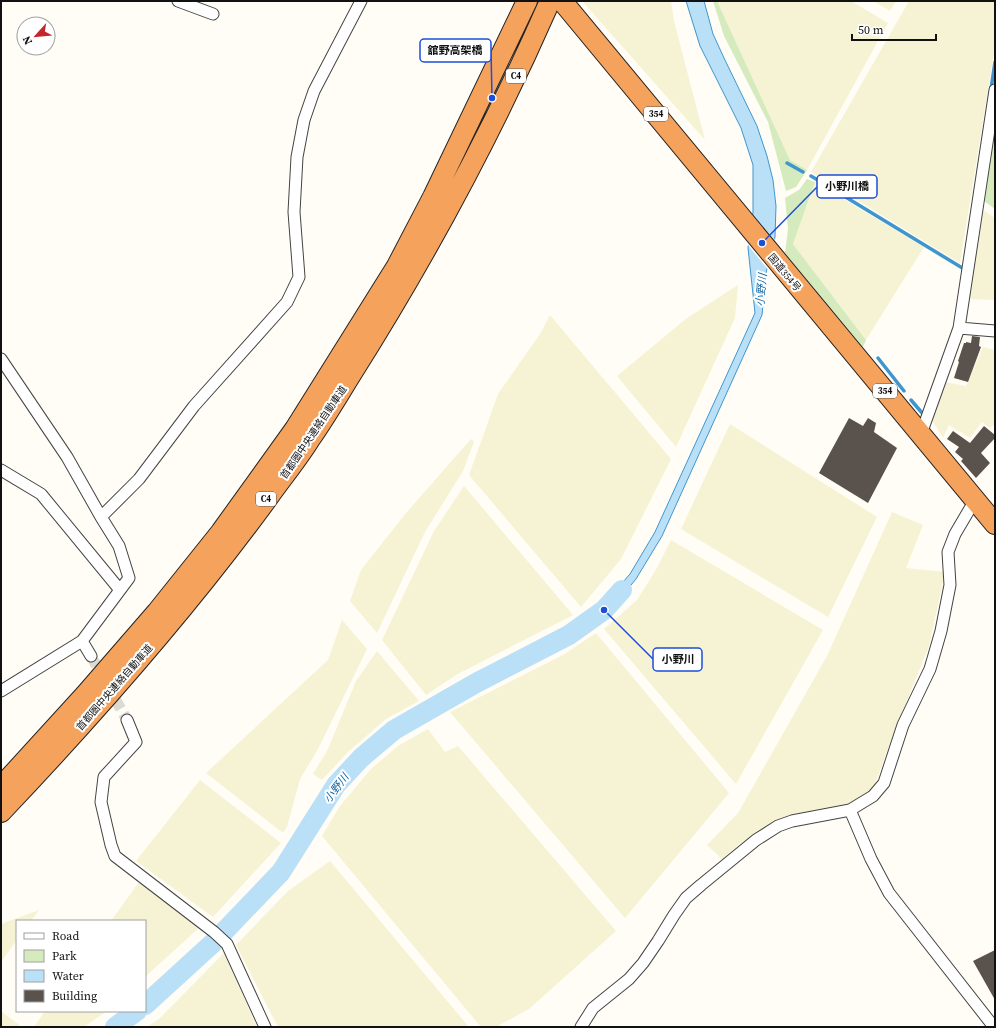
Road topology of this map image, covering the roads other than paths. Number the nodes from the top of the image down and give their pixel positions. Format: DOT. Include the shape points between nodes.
graph roads {
  1 [pos="181,1"];
  2 [pos="361,1"];
  3 [pos="527,1"];
  4 [pos="550,1"];
  5 [pos="562,1"];
  6 [pos="212,14"];
  7 [pos="995,90"];
  8 [pos="959,328"];
  9 [pos="995,331"];
  10 [pos="1,359"];
  11 [pos="921,434"];
  12 [pos="1,470"];
  13 [pos="975,500"];
  14 [pos="101,517"];
  15 [pos="995,524"];
  16 [pos="120,590"];
  17 [pos="82,641"];
  18 [pos="91,656"];
  19 [pos="1,691"];
  20 [pos="127,720"];
  21 [pos="1,787"];
  22 [pos="850,810"];
  23 [pos="1,812"];
  24 [pos="265,1027"];
  25 [pos="581,1027"];
  26 [pos="994,1027"];
  1 -- 6 [label="street"];
  2 -- 14 [label="street" via="314,91 304,120 297,157 294,212 299,277 287,302 194,406 139,479"];
  3 -- 21 [label="highway, 首都圏中央連絡自動車道 / C4" via="397,266 295,429 221,532 157,612"];
  4 -- 23 [label="highway, 首都圏中央連絡自動車道 / C4" via="480,150 411,276 310,440 233,545 170,623 97,708"];
  5 -- 11 [label="highway, 国道354号 / 354"];
  7 -- 8 [label="street"];
  8 -- 9 [label="street"];
  8 -- 11 [label="street"];
  10 -- 14 [label="street" via="68,458"];
  11 -- 13 [label="highway, 国道354号 / 354"];
  12 -- 16 [label="street" via="41,494"];
  13 -- 15 [label="highway, 国道354号 / 354"];
  13 -- 22 [label="street" via="955,534 948,552 950,585 942,631 930,669 903,726 884,782 873,796"];
  14 -- 16 [label="street" via="119,546 129,578"];
  16 -- 17 [label="street"];
  17 -- 18 [label="street"];
  17 -- 19 [label="street"];
  20 -- 24 [label="street" via="136,742 104,777 101,802 115,856 227,944"];
  22 -- 25 [label="street" via="778,826 710,876 686,898 643,963 629,979 593,1008"];
  22 -- 26 [label="street" via="889,893"];
}
